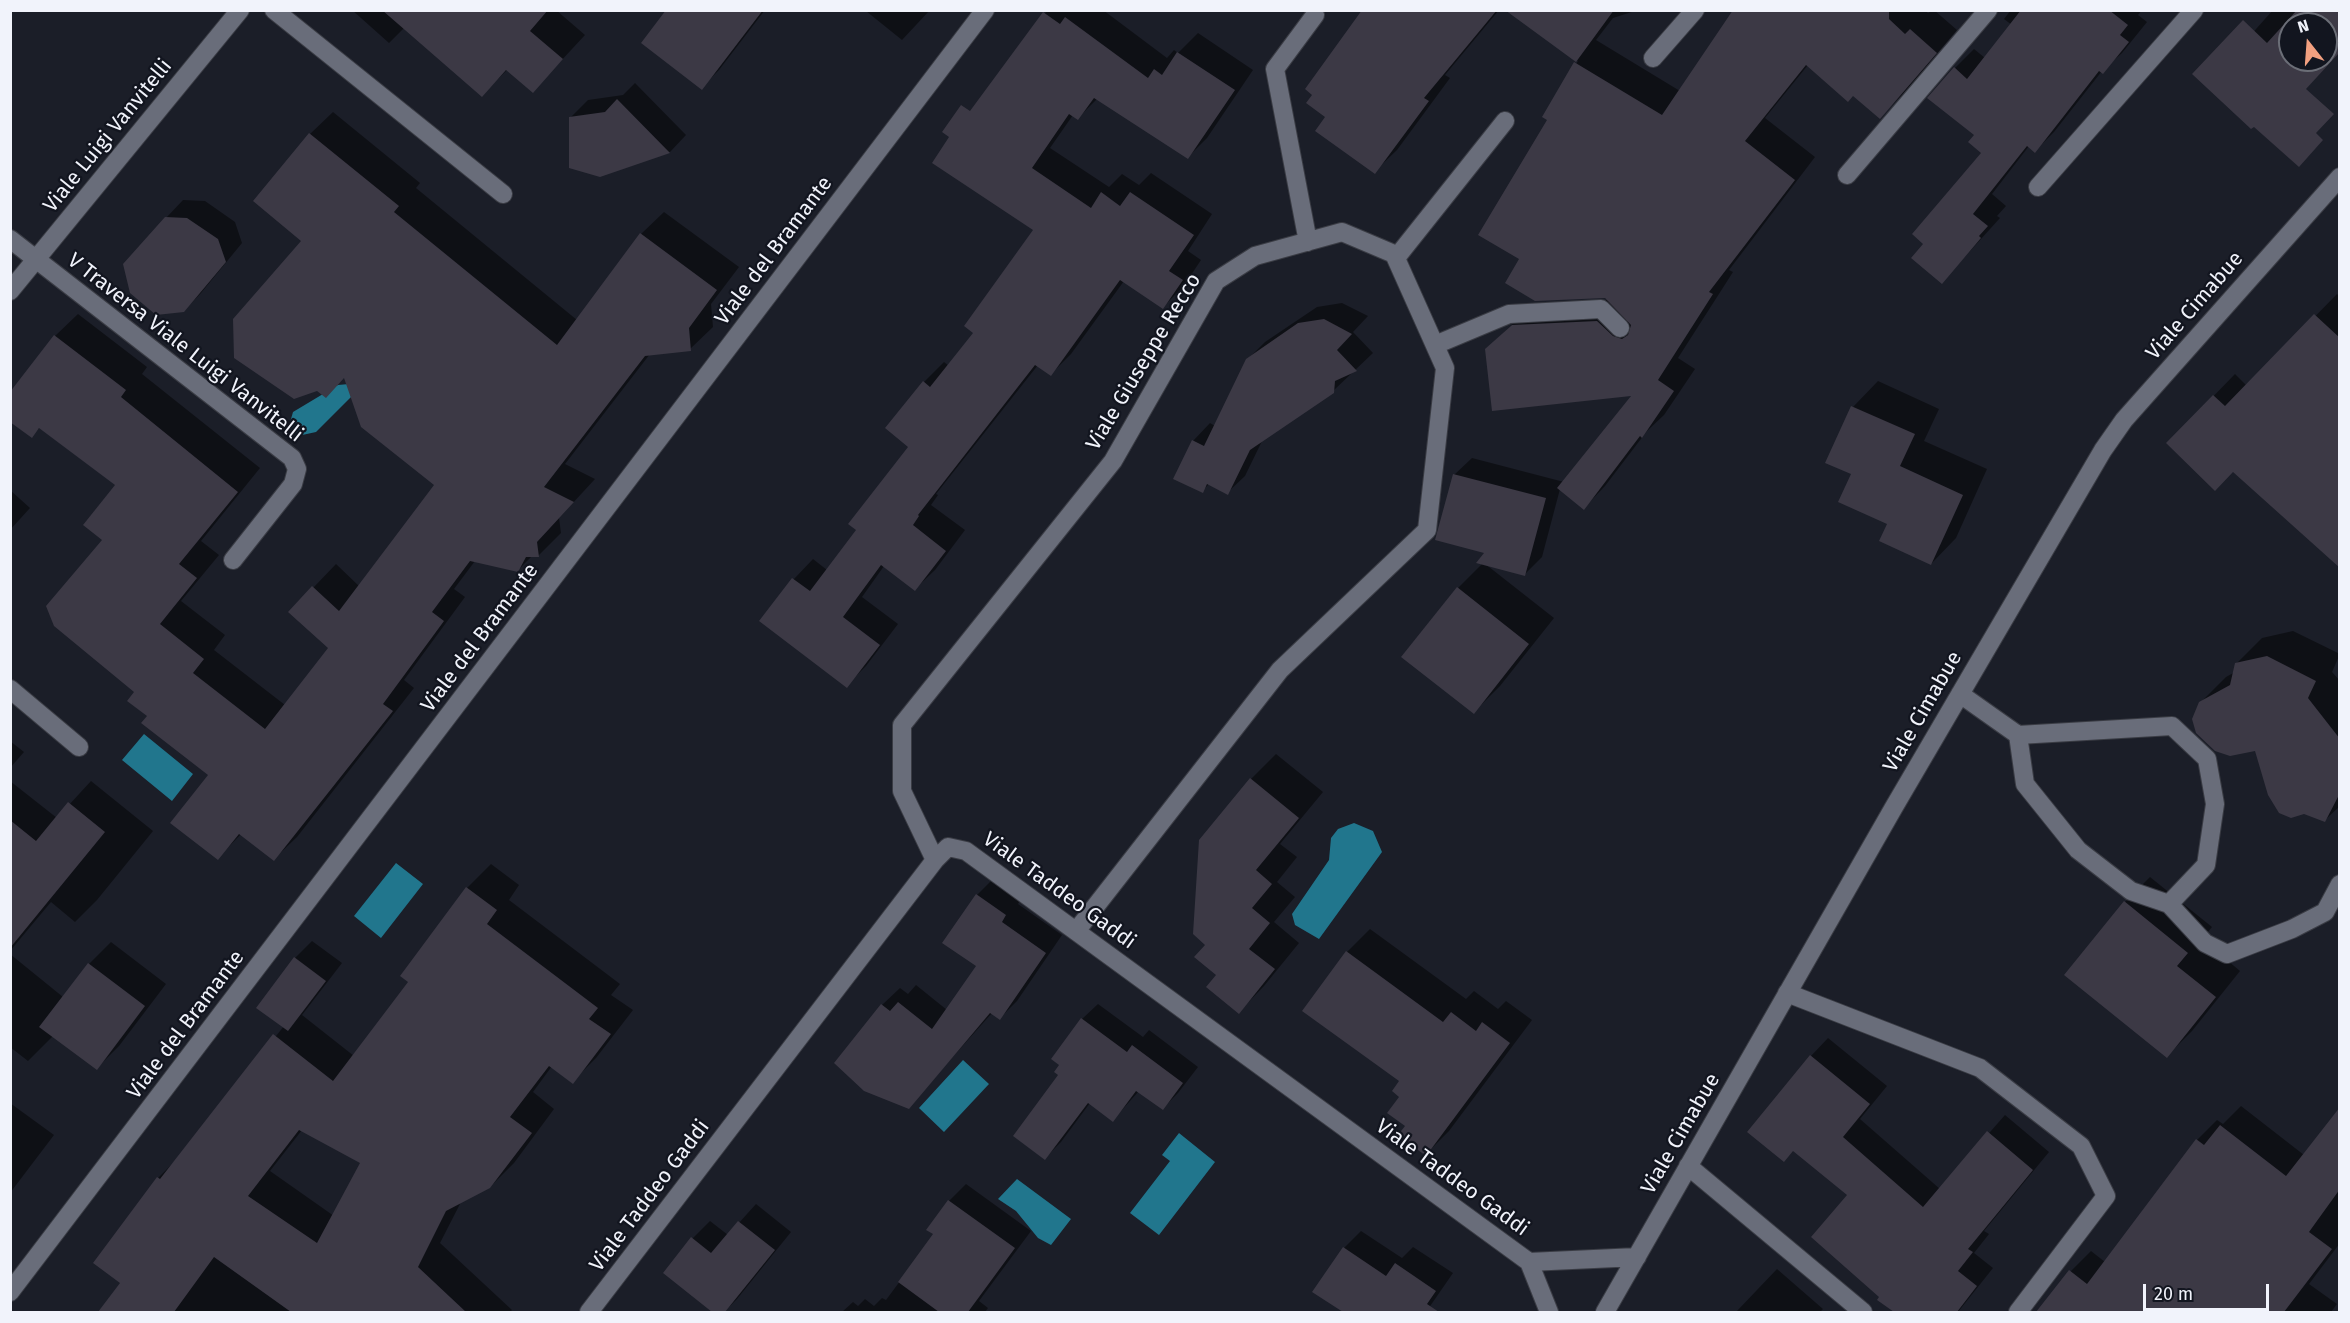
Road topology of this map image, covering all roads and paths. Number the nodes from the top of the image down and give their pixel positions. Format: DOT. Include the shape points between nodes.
graph roads {
  1 [pos="240,10"];
  2 [pos="274,10"];
  3 [pos="985,10"];
  4 [pos="1695,10"];
  5 [pos="1988,10"];
  6 [pos="2194,10"];
  7 [pos="1315,15"];
  8 [pos="1653,58"];
  9 [pos="1505,121"];
  10 [pos="1847,175"];
  11 [pos="2340,177"];
  12 [pos="2038,187"];
  13 [pos="503,194"];
  14 [pos="10,238"];
  15 [pos="1308,242"];
  16 [pos="1396,258"];
  17 [pos="36,259"];
  18 [pos="10,291"];
  19 [pos="1620,328"];
  20 [pos="1435,345"];
  21 [pos="233,560"];
  22 [pos="10,689"];
  23 [pos="1960,694"];
  24 [pos="2018,735"];
  25 [pos="79,747"];
  26 [pos="935,860"];
  27 [pos="2340,884"];
  28 [pos="2169,904"];
  29 [pos="1077,930"];
  30 [pos="1787,993"];
  31 [pos="1688,1166"];
  32 [pos="1636,1257"];
  33 [pos="1529,1262"];
  34 [pos="10,1292"];
  35 [pos="589,1312"];
  36 [pos="1549,1312"];
  37 [pos="1605,1312"];
  38 [pos="1863,1312"];
  39 [pos="2018,1312"];
  1 -- 17 [label="street, Viale Luigi Vanvitelli"];
  2 -- 13 [label="street"];
  3 -- 34 [label="street, Viale del Bramante"];
  4 -- 8 [label="street"];
  5 -- 10 [label="street"];
  6 -- 12 [label="street"];
  7 -- 15 [label="street" via="1275,69"];
  9 -- 16 [label="street"];
  11 -- 23 [label="street, Viale Cimabue" via="2124,420"];
  14 -- 17 [label="street, V Traversa Viale Luigi Vanvitelli"];
  15 -- 16 [label="street, Viale Giuseppe Recco" via="1342,232"];
  15 -- 26 [label="street, Viale Giuseppe Recco" via="1256,256 1216,281 1113,461 902,725 902,791"];
  16 -- 20 [label="street"];
  17 -- 18 [label="street, Viale Luigi Vanvitelli"];
  17 -- 21 [label="street, V Traversa Viale Luigi Vanvitelli" via="292,458 297,469 293,484"];
  19 -- 20 [label="street" via="1601,309 1509,314"];
  20 -- 29 [label="street" via="1445,368 1427,530 1280,670"];
  22 -- 25 [label="street"];
  23 -- 24 [label="street"];
  23 -- 30 [label="street, Viale Cimabue"];
  24 -- 28 [label="street" via="2025,784 2079,850 2131,891"];
  24 -- 28 [label="street" via="2172,726 2207,759 2216,804 2206,865"];
  26 -- 29 [label="street, Viale Taddeo Gaddi" via="948,848 966,851"];
  26 -- 35 [label="street, Viale Taddeo Gaddi"];
  27 -- 28 [label="street" via="2325,912 2227,954 2205,943"];
  29 -- 33 [label="street, Viale Taddeo Gaddi"];
  30 -- 31 [label="street, Viale Cimabue"];
  30 -- 39 [label="street" via="1980,1068 2081,1146 2106,1196"];
  31 -- 32 [label="street, Viale Cimabue"];
  31 -- 38 [label="street"];
  32 -- 33 [label="street, Viale Taddeo Gaddi"];
  32 -- 37 [label="street, Viale Cimabue"];
  33 -- 36 [label="street"];
}
